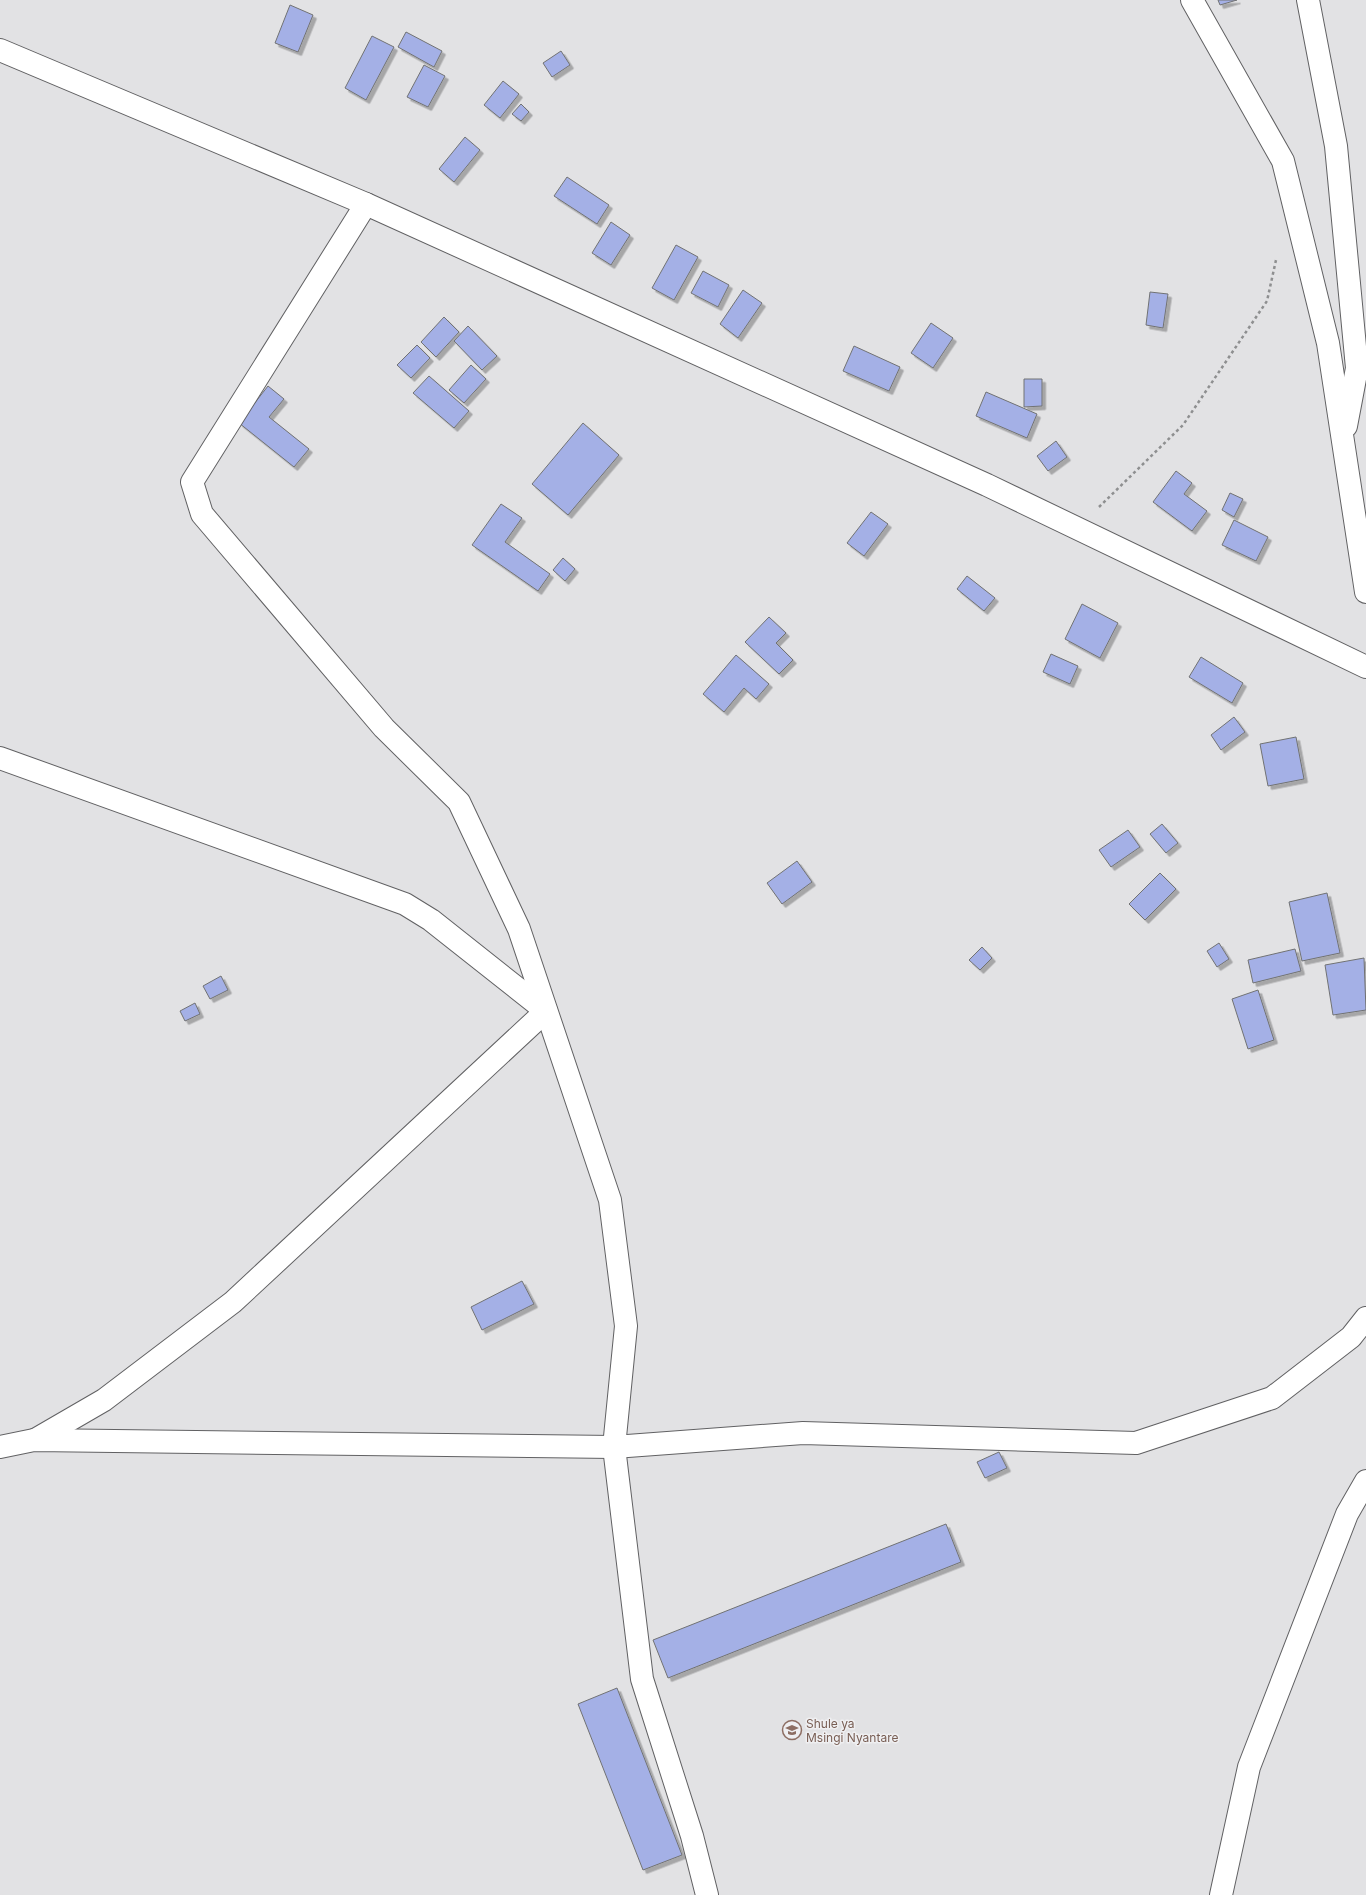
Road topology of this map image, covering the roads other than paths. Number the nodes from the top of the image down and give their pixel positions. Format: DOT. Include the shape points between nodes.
graph roads {
  1 [pos="1192,0"];
  2 [pos="1308,0"];
  3 [pos="0,50"];
  4 [pos="366,204"];
  5 [pos="1343,443"];
  6 [pos="1366,592"];
  7 [pos="1366,666"];
  8 [pos="0,758"];
  9 [pos="546,1011"];
  10 [pos="1366,1318"];
  11 [pos="0,1434"];
  12 [pos="34,1440"];
  13 [pos="0,1447"];
  14 [pos="614,1447"];
  15 [pos="1366,1481"];
  16 [pos="707,1895"];
  17 [pos="1221,1895"];
  1 -- 5 [label="street" via="1284,161 1328,343"];
  2 -- 5 [label="street" via="1336,146 1357,368"];
  3 -- 4 [label="street"];
  4 -- 7 [label="street" via="987,485"];
  4 -- 9 [label="street" via="192,482 202,514 384,728 460,802 519,930"];
  5 -- 6 [label="street"];
  8 -- 9 [label="street" via="405,904 431,920"];
  9 -- 12 [label="street" via="233,1302 104,1400"];
  9 -- 14 [label="street" via="610,1200 626,1326"];
  10 -- 14 [label="street" via="1351,1337 1272,1398 1136,1443 803,1433"];
  11 -- 12 [label="street"];
  12 -- 13 [label="street"];
  12 -- 14 [label="street"];
  14 -- 16 [label="street" via="642,1678 692,1836"];
  15 -- 17 [label="street" via="1347,1514 1248,1767"];
}
